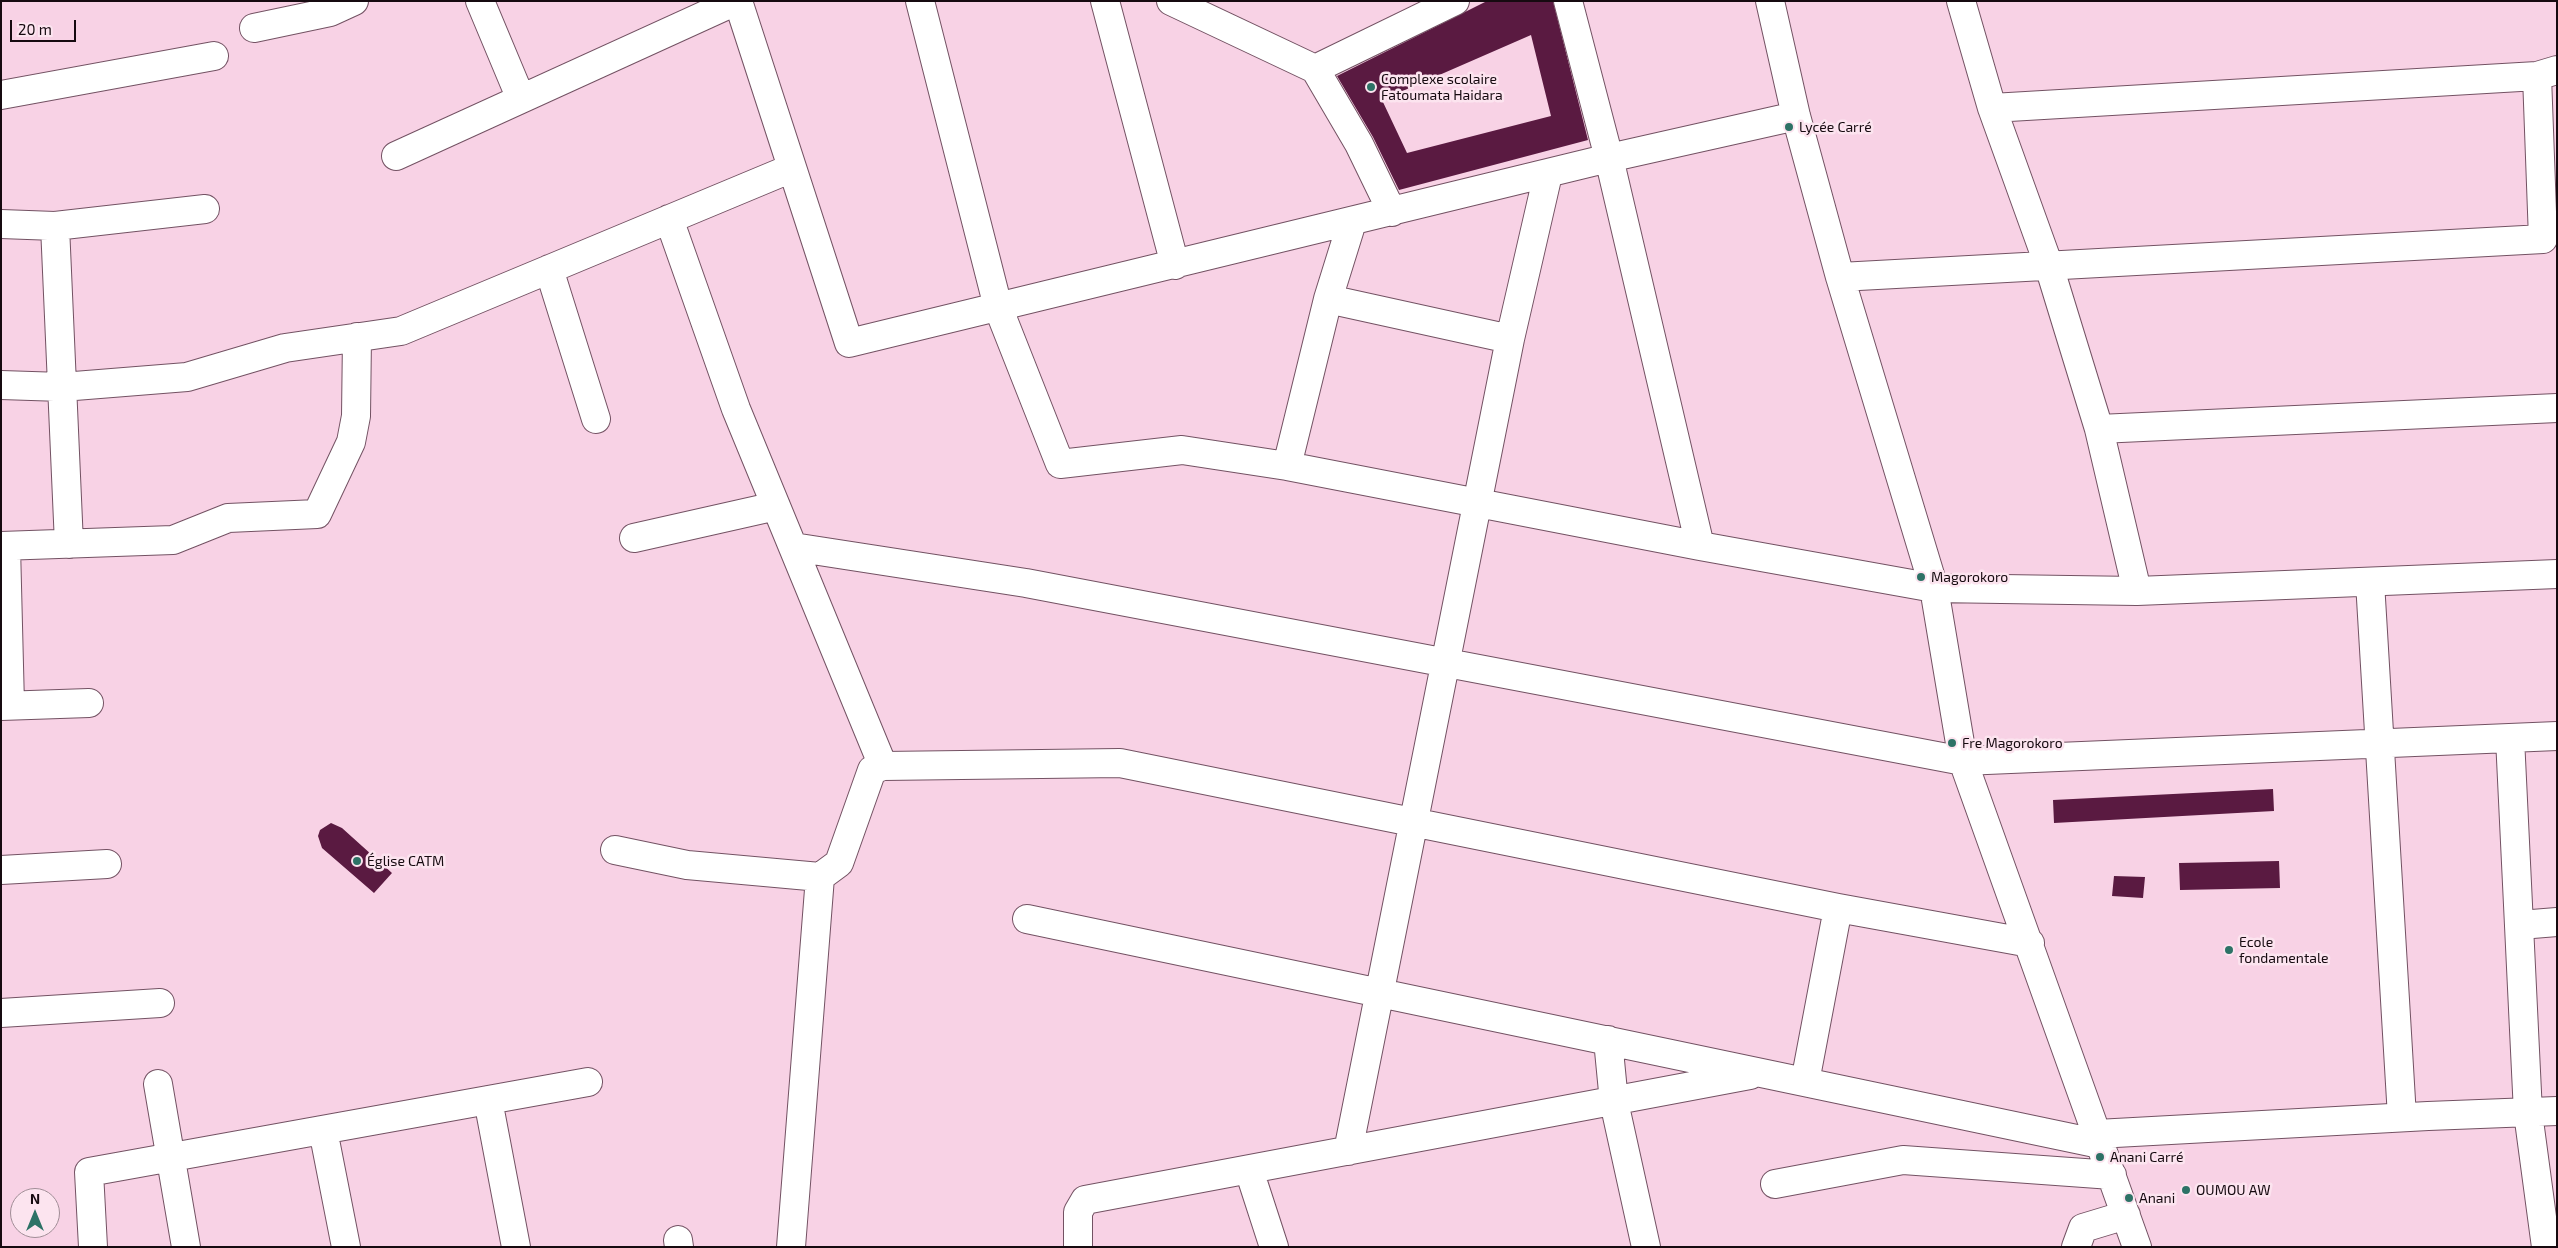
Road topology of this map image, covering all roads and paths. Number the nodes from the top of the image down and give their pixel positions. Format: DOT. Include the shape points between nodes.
graph roads {
  1 [pos="354,1"];
  2 [pos="480,1"];
  3 [pos="737,1"];
  4 [pos="920,1"];
  5 [pos="1105,1"];
  6 [pos="1171,1"];
  7 [pos="1455,1"];
  8 [pos="1568,1"];
  9 [pos="1770,1"];
  10 [pos="1961,1"];
  11 [pos="254,28"];
  12 [pos="214,56"];
  13 [pos="1315,69"];
  14 [pos="2547,73"];
  15 [pos="1,95"];
  16 [pos="521,100"];
  17 [pos="1992,108"];
  18 [pos="1796,116"];
  19 [pos="396,156"];
  20 [pos="1609,158"];
  21 [pos="792,168"];
  22 [pos="1548,174"];
  23 [pos="205,208"];
  24 [pos="1392,212"];
  25 [pos="669,219"];
  26 [pos="1352,222"];
  27 [pos="1,224"];
  28 [pos="55,226"];
  29 [pos="1175,265"];
  30 [pos="2049,266"];
  31 [pos="549,269"];
  32 [pos="1840,277"];
  33 [pos="1328,299"];
  34 [pos="998,307"];
  35 [pos="357,337"];
  36 [pos="1510,339"];
  37 [pos="1,385"];
  38 [pos="62,387"];
  39 [pos="2557,408"];
  40 [pos="596,419"];
  41 [pos="2099,429"];
  42 [pos="1287,466"];
  43 [pos="1477,503"];
  44 [pos="776,506"];
  45 [pos="634,538"];
  46 [pos="69,544"];
  47 [pos="4,546"];
  48 [pos="1700,546"];
  49 [pos="793,547"];
  50 [pos="2557,574"];
  51 [pos="2370,582"];
  52 [pos="1934,588"];
  53 [pos="2137,591"];
  54 [pos="1445,663"];
  55 [pos="89,703"];
  56 [pos="6,705"];
  57 [pos="2557,736"];
  58 [pos="2510,738"];
  59 [pos="2380,743"];
  60 [pos="1963,761"];
  61 [pos="883,766"];
  62 [pos="1413,822"];
  63 [pos="614,850"];
  64 [pos="107,864"];
  65 [pos="1,870"];
  66 [pos="820,877"];
  67 [pos="1838,908"];
  68 [pos="1027,919"];
  69 [pos="2557,922"];
  70 [pos="2520,925"];
  71 [pos="2030,943"];
  72 [pos="1378,992"];
  73 [pos="160,1003"];
  74 [pos="1,1013"];
  75 [pos="1608,1040"];
  76 [pos="1761,1072"];
  77 [pos="588,1082"];
  78 [pos="1805,1082"];
  79 [pos="158,1084"];
  80 [pos="488,1100"];
  81 [pos="1614,1102"];
  82 [pos="2557,1111"];
  83 [pos="2528,1113"];
  84 [pos="2402,1117"];
  85 [pos="323,1130"];
  86 [pos="2099,1139"];
  87 [pos="1348,1151"];
  88 [pos="170,1157"];
  89 [pos="1249,1170"];
  90 [pos="2112,1175"];
  91 [pos="1775,1184"];
  92 [pos="2126,1215"];
  93 [pos="1075,1246"];
  94 [pos="93,1247"];
  95 [pos="186,1247"];
  96 [pos="346,1247"];
  97 [pos="516,1247"];
  98 [pos="791,1247"];
  99 [pos="1274,1247"];
  100 [pos="1646,1247"];
  101 [pos="2076,1247"];
  102 [pos="2137,1247"];
  103 [pos="2546,1247"];
  1 -- 11 [label="street" via="330,12"];
  2 -- 16 [label="street"];
  3 -- 16 [label="street"];
  3 -- 21 [label="street"];
  4 -- 34 [label="street"];
  5 -- 29 [label="street"];
  6 -- 13 [label="street"];
  7 -- 13 [label="street"];
  8 -- 20 [label="street"];
  9 -- 18 [label="street"];
  10 -- 17 [label="street"];
  12 -- 15 [label="street"];
  13 -- 24 [label="street" via="1359,144"];
  14 -- 17 [label="street"];
  14 -- 30 [label="street" via="2543,239"];
  16 -- 19 [label="street"];
  17 -- 30 [label="street"];
  18 -- 20 [label="street"];
  18 -- 32 [label="street"];
  20 -- 22 [label="street"];
  20 -- 48 [label="street"];
  21 -- 25 [label="street"];
  21 -- 34 [label="street" via="849,343"];
  22 -- 24 [label="street"];
  22 -- 36 [label="street"];
  23 -- 28 [label="street"];
  24 -- 26 [label="street"];
  25 -- 31 [label="street"];
  25 -- 44 [label="street" via="736,409"];
  26 -- 29 [label="street"];
  26 -- 33 [label="street"];
  27 -- 28 [label="street"];
  28 -- 38 [label="street"];
  29 -- 34 [label="street"];
  30 -- 32 [label="street"];
  30 -- 41 [label="street"];
  31 -- 35 [label="street" via="402,331"];
  31 -- 40 [label="street"];
  32 -- 52 [label="street"];
  33 -- 36 [label="street"];
  33 -- 42 [label="street"];
  34 -- 42 [label="street" via="1060,464 1182,450"];
  35 -- 38 [label="street" via="285,348 187,377"];
  35 -- 46 [label="street" via="356,416 351,442 317,514 228,518 173,540"];
  36 -- 43 [label="street"];
  37 -- 38 [label="street"];
  38 -- 46 [label="street"];
  39 -- 41 [label="street"];
  41 -- 53 [label="street"];
  42 -- 43 [label="street"];
  43 -- 48 [label="street"];
  43 -- 54 [label="street"];
  44 -- 45 [label="street"];
  44 -- 49 [label="street"];
  46 -- 47 [label="street"];
  47 -- 56 [label="street"];
  48 -- 52 [label="street"];
  49 -- 54 [label="street" via="1026,583"];
  49 -- 61 [label="street"];
  50 -- 51 [label="street"];
  51 -- 53 [label="street"];
  51 -- 59 [label="street"];
  52 -- 53 [label="street"];
  52 -- 60 [label="street"];
  54 -- 60 [label="street"];
  54 -- 62 [label="street"];
  55 -- 56 [label="street"];
  57 -- 58 [label="street"];
  58 -- 59 [label="street"];
  58 -- 70 [label="street"];
  59 -- 60 [label="street"];
  59 -- 84 [label="street"];
  60 -- 71 [label="street"];
  61 -- 62 [label="street" via="1120,763"];
  61 -- 66 [label="street" via="872,770 839,864"];
  62 -- 67 [label="street"];
  62 -- 72 [label="street"];
  63 -- 66 [label="street" via="687,865"];
  64 -- 65 [label="street"];
  66 -- 98 [label="street"];
  67 -- 71 [label="street"];
  67 -- 78 [label="street"];
  68 -- 72 [label="street"];
  69 -- 70 [label="street"];
  70 -- 83 [label="street"];
  71 -- 86 [label="street"];
  72 -- 75 [label="street"];
  72 -- 87 [label="street"];
  73 -- 74 [label="street"];
  75 -- 76 [label="street"];
  75 -- 81 [label="street"];
  76 -- 78 [label="street"];
  76 -- 81 [label="street"];
  77 -- 80 [label="street"];
  78 -- 86 [label="street"];
  79 -- 88 [label="street"];
  80 -- 85 [label="street"];
  80 -- 97 [label="street"];
  81 -- 87 [label="street"];
  81 -- 100 [label="street"];
  82 -- 83 [label="street"];
  83 -- 84 [label="street"];
  83 -- 103 [label="street"];
  84 -- 86 [label="street"];
  85 -- 88 [label="street"];
  85 -- 96 [label="street"];
  86 -- 90 [label="street"];
  87 -- 89 [label="street"];
  88 -- 94 [label="street" via="89,1172"];
  88 -- 95 [label="street"];
  89 -- 93 [label="street" via="1085,1200 1078,1212"];
  89 -- 99 [label="street"];
  90 -- 91 [label="street" via="1902,1160"];
  90 -- 92 [label="street"];
  92 -- 101 [label="street" via="2083,1228"];
  92 -- 102 [label="street"];
}
